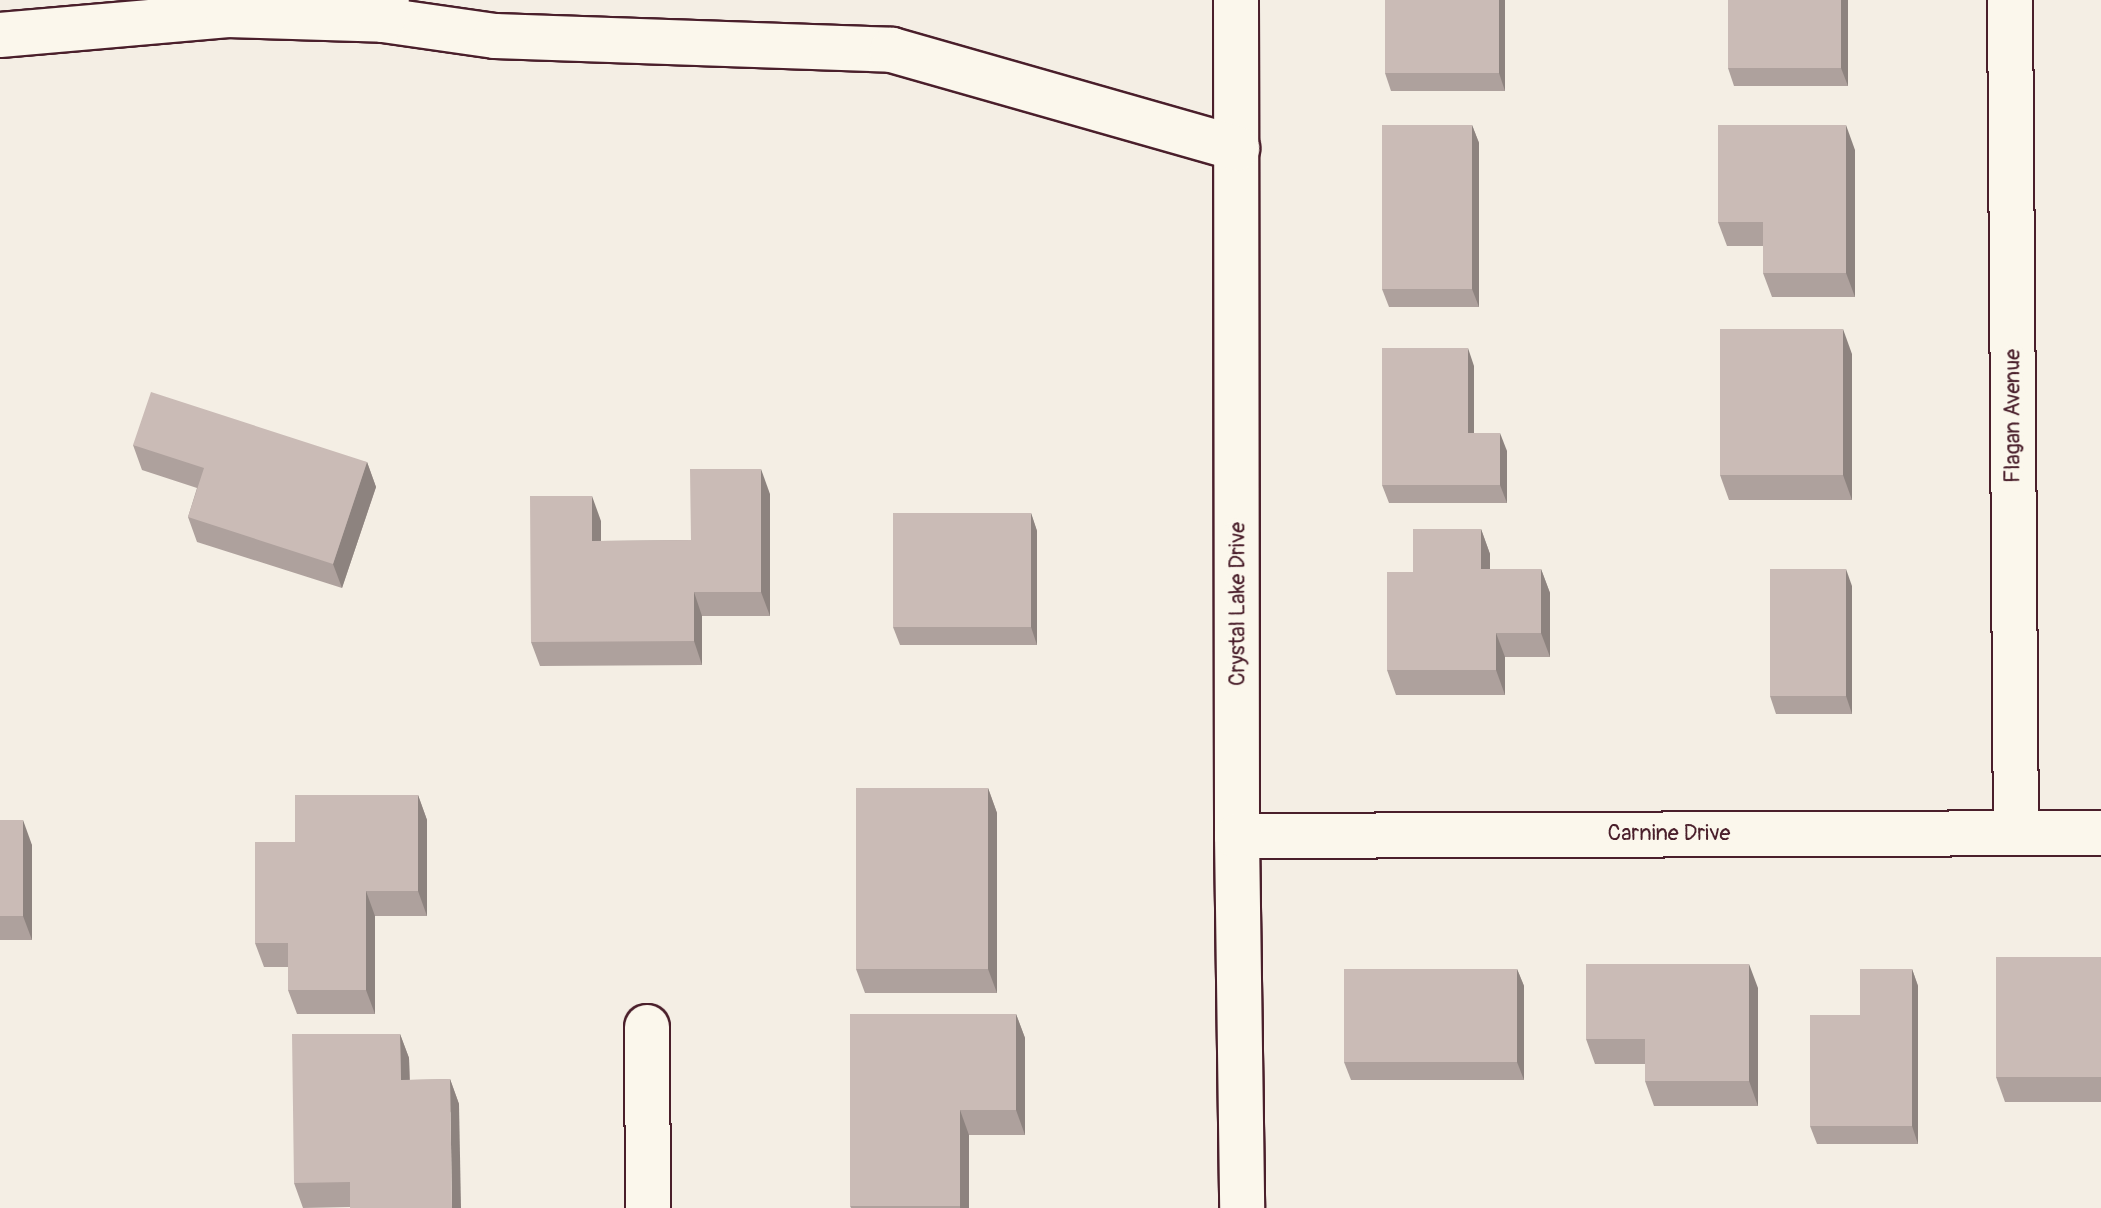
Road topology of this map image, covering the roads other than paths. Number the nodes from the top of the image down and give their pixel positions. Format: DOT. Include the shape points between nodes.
graph roads {
  1 [pos="1236,0"];
  2 [pos="2010,0"];
  3 [pos="385,10"];
  4 [pos="0,35"];
  5 [pos="1237,148"];
  6 [pos="2016,833"];
  7 [pos="2101,833"];
  8 [pos="1237,836"];
  9 [pos="647,1027"];
  10 [pos="648,1208"];
  11 [pos="1242,1208"];
  1 -- 5 [label="street, Crystal Lake Drive"];
  2 -- 6 [label="street, Flagan Avenue"];
  3 -- 4 [label="street" via="228,15"];
  3 -- 5 [label="street" via="495,36 892,50"];
  5 -- 8 [label="street, Crystal Lake Drive"];
  6 -- 7 [label="street, Carnine Drive"];
  6 -- 8 [label="street, Carnine Drive"];
  8 -- 11 [label="street, Crystal Lake Drive"];
  9 -- 10 [label="street"];
}
